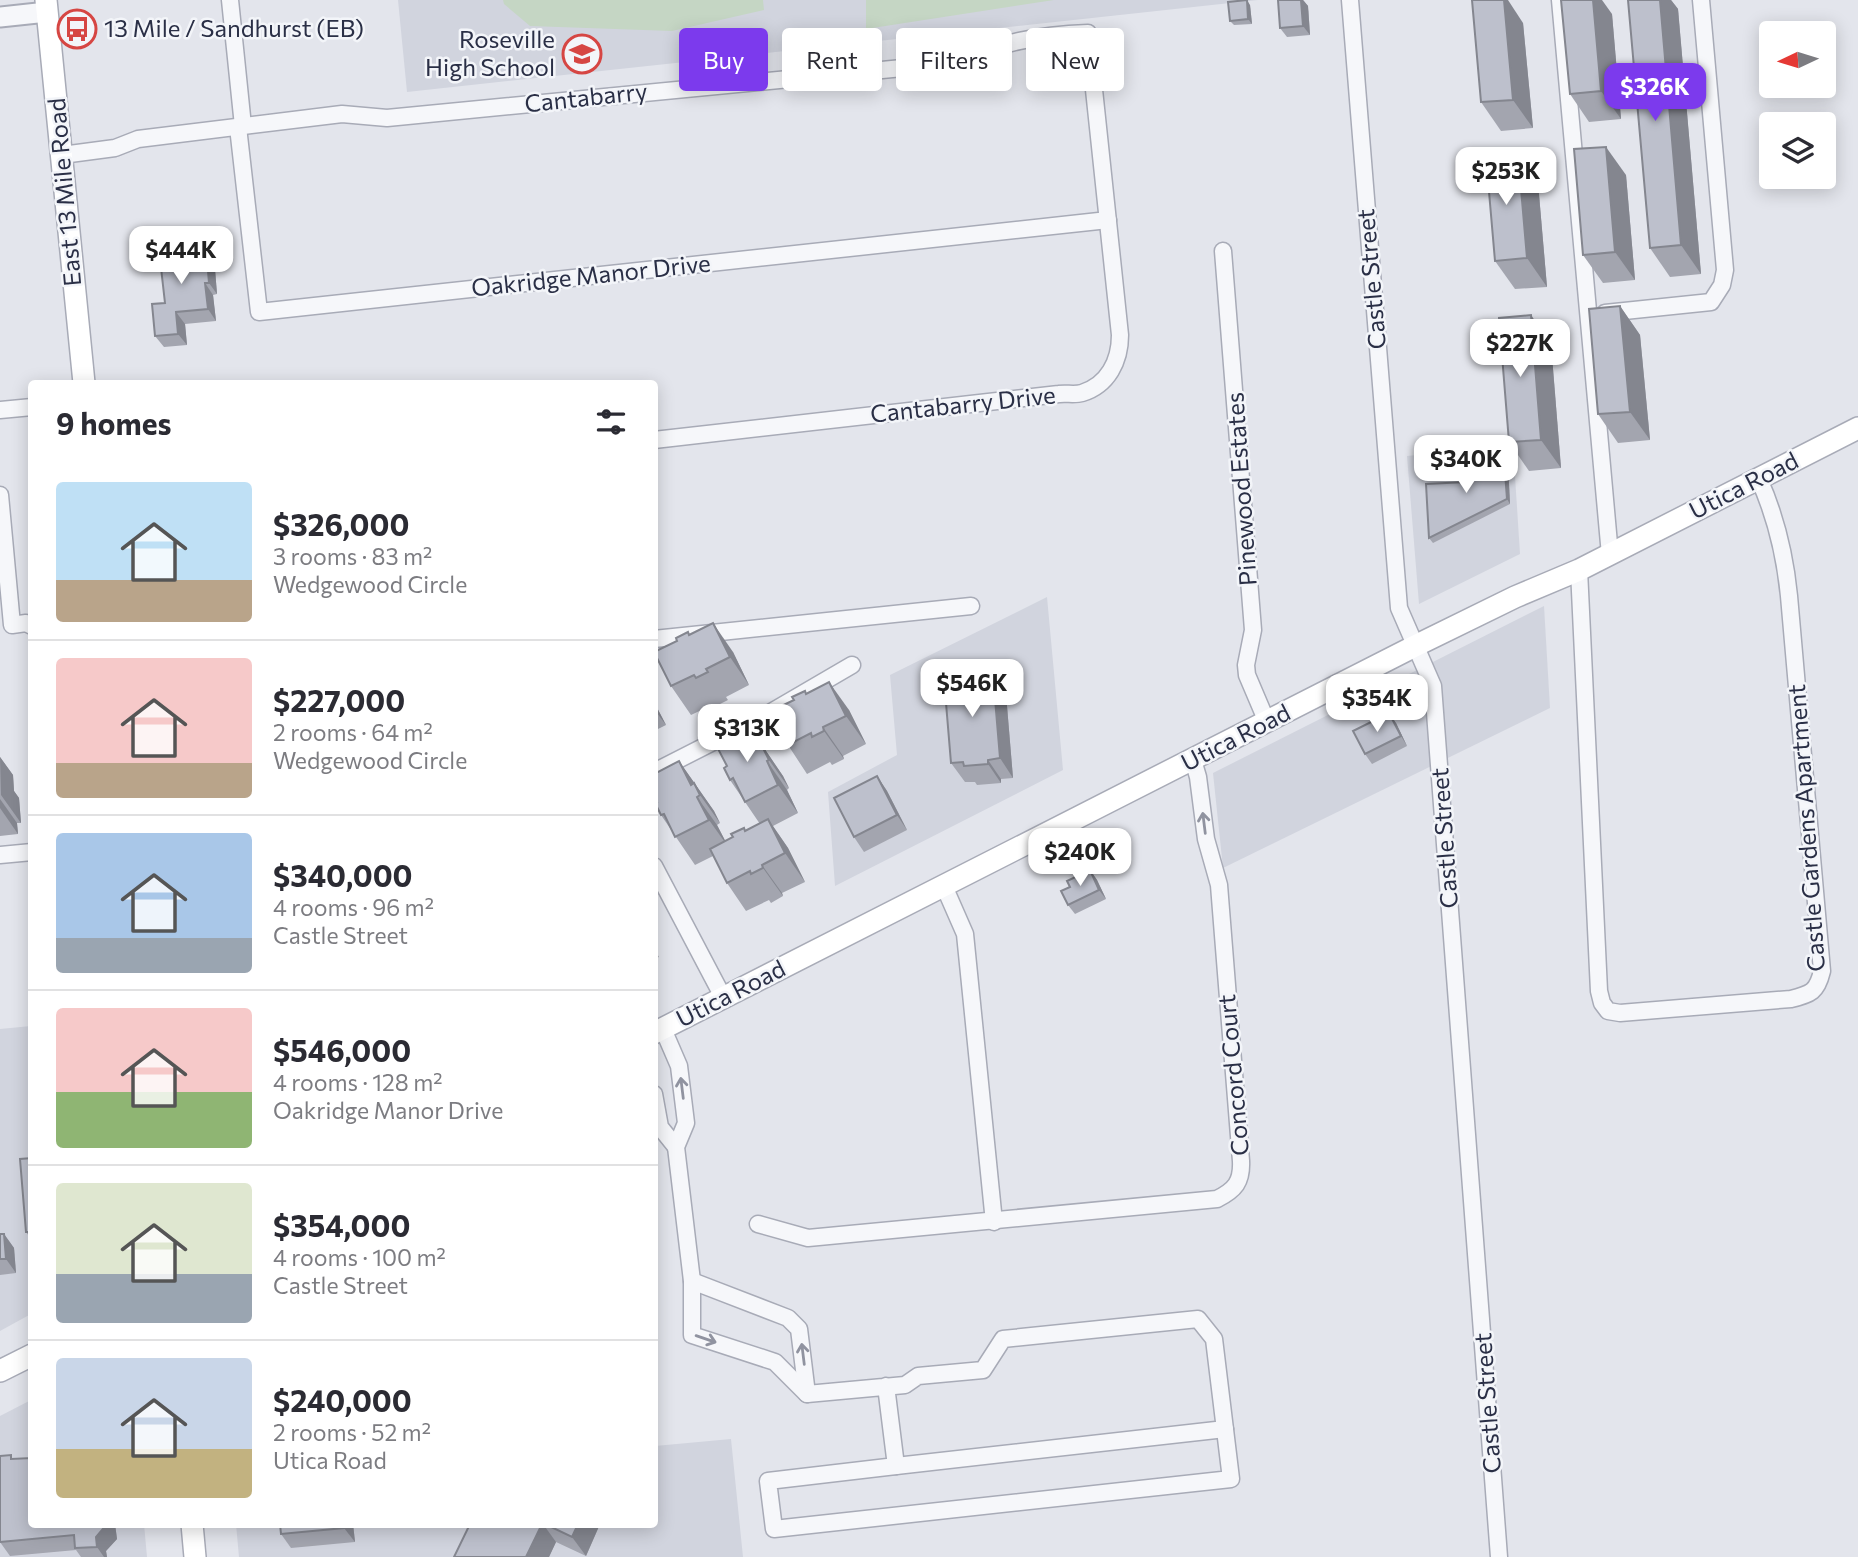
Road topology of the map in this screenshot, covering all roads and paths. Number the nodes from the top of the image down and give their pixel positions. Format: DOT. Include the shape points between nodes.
graph roads {
  1 [pos="230,0"];
  2 [pos="1350,0"];
  3 [pos="1560,0"];
  4 [pos="1701,0"];
  5 [pos="46,6"];
  6 [pos="0,17"];
  7 [pos="240,126"];
  8 [pos="62,155"];
  9 [pos="1108,220"];
  10 [pos="1223,251"];
  11 [pos="1588,315"];
  12 [pos="83,380"];
  13 [pos="28,408"];
  14 [pos="0,411"];
  15 [pos="1857,430"];
  16 [pos="658,440"];
  17 [pos="1759,479"];
  18 [pos="0,495"];
  19 [pos="1610,555"];
  20 [pos="1579,570"];
  21 [pos="971,606"];
  22 [pos="28,624"];
  23 [pos="658,639"];
  24 [pos="1415,646"];
  25 [pos="852,664"];
  26 [pos="1267,722"];
  27 [pos="1192,760"];
  28 [pos="658,770"];
  29 [pos="28,852"];
  30 [pos="0,855"];
  31 [pos="658,874"];
  32 [pos="944,886"];
  33 [pos="723,997"];
  34 [pos="659,1031"];
  35 [pos="658,1116"];
  36 [pos="676,1147"];
  37 [pos="994,1222"];
  38 [pos="758,1224"];
  39 [pos="692,1281"];
  40 [pos="28,1357"];
  41 [pos="0,1371"];
  42 [pos="886,1387"];
  43 [pos="807,1394"];
  44 [pos="1225,1429"];
  45 [pos="896,1466"];
  46 [pos="192,1528"];
  47 [pos="195,1557"];
  48 [pos="1499,1557"];
  1 -- 7 [label="street"];
  2 -- 24 [label="street, Castle Street" via="1399,608"];
  3 -- 11 [label="street"];
  4 -- 11 [label="street" via="1725,270 1722,285 1711,302"];
  5 -- 6 [label="street"];
  5 -- 8 [label="main road, East 13 Mile Road"];
  7 -- 8 [label="street, Cantabarry" via="138,139 115,148"];
  7 -- 9 [label="street, Oakridge Manor Drive" via="259,312"];
  7 -- 9 [label="street, Cantabarry" via="342,114 387,118 954,63 1014,41 1088,33"];
  8 -- 12 [label="main road, East 13 Mile Road"];
  9 -- 16 [label="street, Cantabarry Drive" via="1120,350 1102,382 1081,393"];
  10 -- 26 [label="street, Pinewood Estates" via="1253,630 1246,665"];
  11 -- 19 [label="street"];
  13 -- 14 [label="street"];
  15 -- 17 [label="main road, Utica Road"];
  17 -- 19 [label="main road, Utica Road"];
  17 -- 20 [label="street, Castle Gardens Apartment" via="1786,564 1822,971 1810,994 1620,1013 1608,1011 1602,1003"];
  18 -- 22 [label="street" via="12,625"];
  19 -- 20 [label="main road, Utica Road"];
  20 -- 24 [label="main road, Utica Road"];
  21 -- 23 [label="street"];
  24 -- 26 [label="main road, Utica Road"];
  24 -- 48 [label="street, Castle Street" via="1433,686"];
  25 -- 28 [label="street" via="768,715"];
  26 -- 27 [label="main road, Utica Road"];
  27 -- 32 [label="main road, Utica Road"];
  37 -- 27 [label="street, Concord Court, one-way" via="1217,1199 1238,1185 1241,1161 1219,885"];
  29 -- 30 [label="street"];
  31 -- 33 [label="street"];
  32 -- 33 [label="main road, Utica Road"];
  32 -- 37 [label="street" via="965,934"];
  33 -- 34 [label="main road, Utica Road"];
  36 -- 34 [label="street, one-way" via="686,1123 679,1066"];
  35 -- 36 [label="street" via="660,1127"];
  36 -- 39 [label="street"];
  37 -- 38 [label="street, Concord Court" via="808,1238"];
  43 -- 39 [label="street, one-way" via="799,1329 788,1318"];
  39 -- 43 [label="street, one-way" via="692,1335 775,1362"];
  40 -- 41 [label="main road"];
  42 -- 43 [label="street"];
  42 -- 44 [label="street" via="905,1385 919,1377 983,1370 1003,1339 1198,1319 1214,1339"];
  42 -- 45 [label="street"];
  44 -- 45 [label="street"];
  44 -- 45 [label="street" via="1231,1479 774,1529 768,1481"];
  46 -- 47 [label="main road"];
}
